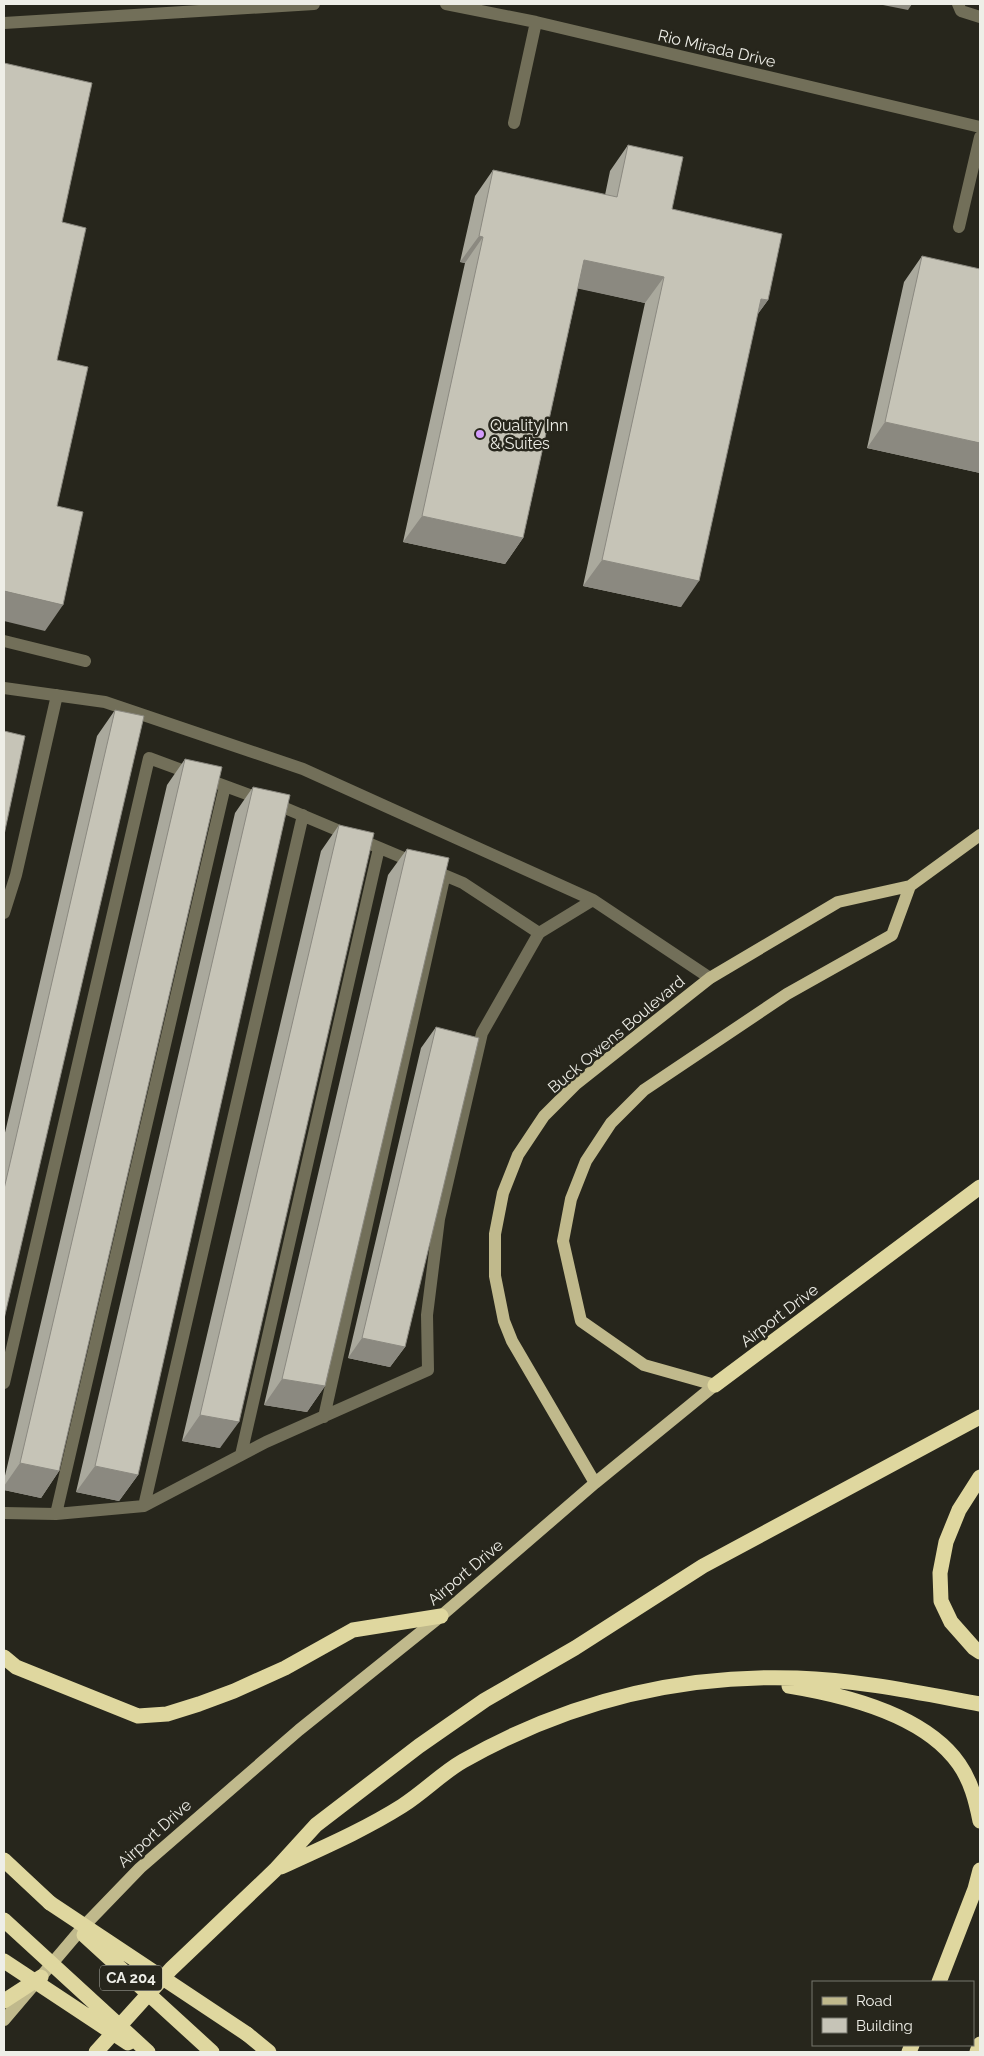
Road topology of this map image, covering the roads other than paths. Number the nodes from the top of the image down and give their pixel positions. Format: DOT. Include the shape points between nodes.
graph roads {
  1 [pos="314,4"];
  2 [pos="446,4"];
  3 [pos="958,4"];
  4 [pos="980,16"];
  5 [pos="536,22"];
  6 [pos="4,23"];
  7 [pos="514,123"];
  8 [pos="980,127"];
  9 [pos="980,137"];
  10 [pos="959,227"];
  11 [pos="4,641"];
  12 [pos="85,662"];
  13 [pos="4,688"];
  14 [pos="57,695"];
  15 [pos="225,786"];
  16 [pos="303,816"];
  17 [pos="980,835"];
  18 [pos="379,848"];
  19 [pos="444,876"];
  20 [pos="910,886"];
  21 [pos="592,900"];
  22 [pos="4,913"];
  23 [pos="539,933"];
  24 [pos="710,978"];
  25 [pos="980,1187"];
  26 [pos="4,1383"];
  27 [pos="715,1385"];
  28 [pos="324,1417"];
  29 [pos="980,1417"];
  30 [pos="241,1455"];
  31 [pos="980,1477"];
  32 [pos="595,1483"];
  33 [pos="144,1506"];
  34 [pos="4,1513"];
  35 [pos="56,1514"];
  36 [pos="441,1616"];
  37 [pos="980,1652"];
  38 [pos="4,1657"];
  39 [pos="743,1678"];
  40 [pos="980,1704"];
  41 [pos="980,1821"];
  42 [pos="4,1860"];
  43 [pos="275,1870"];
  44 [pos="980,1870"];
  45 [pos="50,1903"];
  46 [pos="4,1920"];
  47 [pos="4,1962"];
  48 [pos="41,1977"];
  49 [pos="938,1981"];
  50 [pos="4,2001"];
  51 [pos="4,2020"];
  52 [pos="980,2044"];
  53 [pos="96,2052"];
  54 [pos="142,2052"];
  55 [pos="148,2052"];
  56 [pos="212,2052"];
  57 [pos="269,2052"];
  58 [pos="976,2052"];
  1 -- 6 [label="street"];
  2 -- 5 [label="street, Rio Mirada Drive"];
  3 -- 4 [label="street" via="961,11"];
  5 -- 7 [label="street"];
  5 -- 8 [label="street, Rio Mirada Drive"];
  9 -- 10 [label="street"];
  11 -- 12 [label="street"];
  13 -- 14 [label="street"];
  14 -- 21 [label="street" via="105,702 303,769"];
  14 -- 22 [label="street" via="16,875"];
  15 -- 16 [label="street"];
  15 -- 26 [label="street" via="149,758"];
  15 -- 35 [label="street"];
  16 -- 18 [label="street"];
  16 -- 33 [label="street"];
  17 -- 20 [label="main road, Buck Owens Boulevard"];
  18 -- 19 [label="street"];
  18 -- 30 [label="street"];
  19 -- 23 [label="street" via="463,883"];
  19 -- 28 [label="street"];
  20 -- 24 [label="main road, Buck Owens Boulevard" via="838,902"];
  20 -- 27 [label="main road" via="892,935 787,994 644,1090 611,1122 586,1161 571,1199 563,1241 581,1320 644,1366"];
  21 -- 23 [label="street"];
  21 -- 24 [label="street"];
  23 -- 28 [label="street" via="482,1033 439,1219 427,1315 428,1370"];
  24 -- 32 [label="main road, Buck Owens Boulevard" via="576,1084 544,1116 518,1155 503,1193 495,1234 495,1276 504,1321 512,1341"];
  25 -- 27 [label="highway, Airport Drive"];
  27 -- 32 [label="main road, Airport Drive"];
  28 -- 30 [label="street"];
  29 -- 43 [label="highway" via="703,1566 575,1648 486,1700 352,1796 316,1826"];
  30 -- 33 [label="street"];
  31 -- 37 [label="highway" via="959,1510 946,1542 940,1573 941,1601 951,1622"];
  32 -- 36 [label="main road, Airport Drive"];
  33 -- 35 [label="street"];
  34 -- 35 [label="street"];
  36 -- 38 [label="highway" via="353,1630 234,1691 167,1714 138,1716 16,1667"];
  36 -- 48 [label="main road, Airport Drive" via="299,1730 140,1868 83,1927"];
  39 -- 40 [label="highway" via="841,1682"];
  39 -- 41 [label="highway" via="857,1702 913,1725 938,1742 959,1764 975,1794"];
  39 -- 43 [label="highway" via="659,1687 568,1711 462,1762 403,1805 355,1833"];
  42 -- 45 [label="highway, CA 204"];
  43 -- 53 [label="highway" via="171,1969"];
  44 -- 49 [label="highway" via="976,1889"];
  45 -- 56 [label="highway, CA 204, bridge"];
  45 -- 57 [label="highway, bridge" via="247,2034"];
  46 -- 55 [label="highway, CA 204, bridge"];
  47 -- 54 [label="highway, bridge"];
  48 -- 50 [label="highway"];
  48 -- 51 [label="main road, Airport Drive"];
  52 -- 58 [label="highway"];
}
